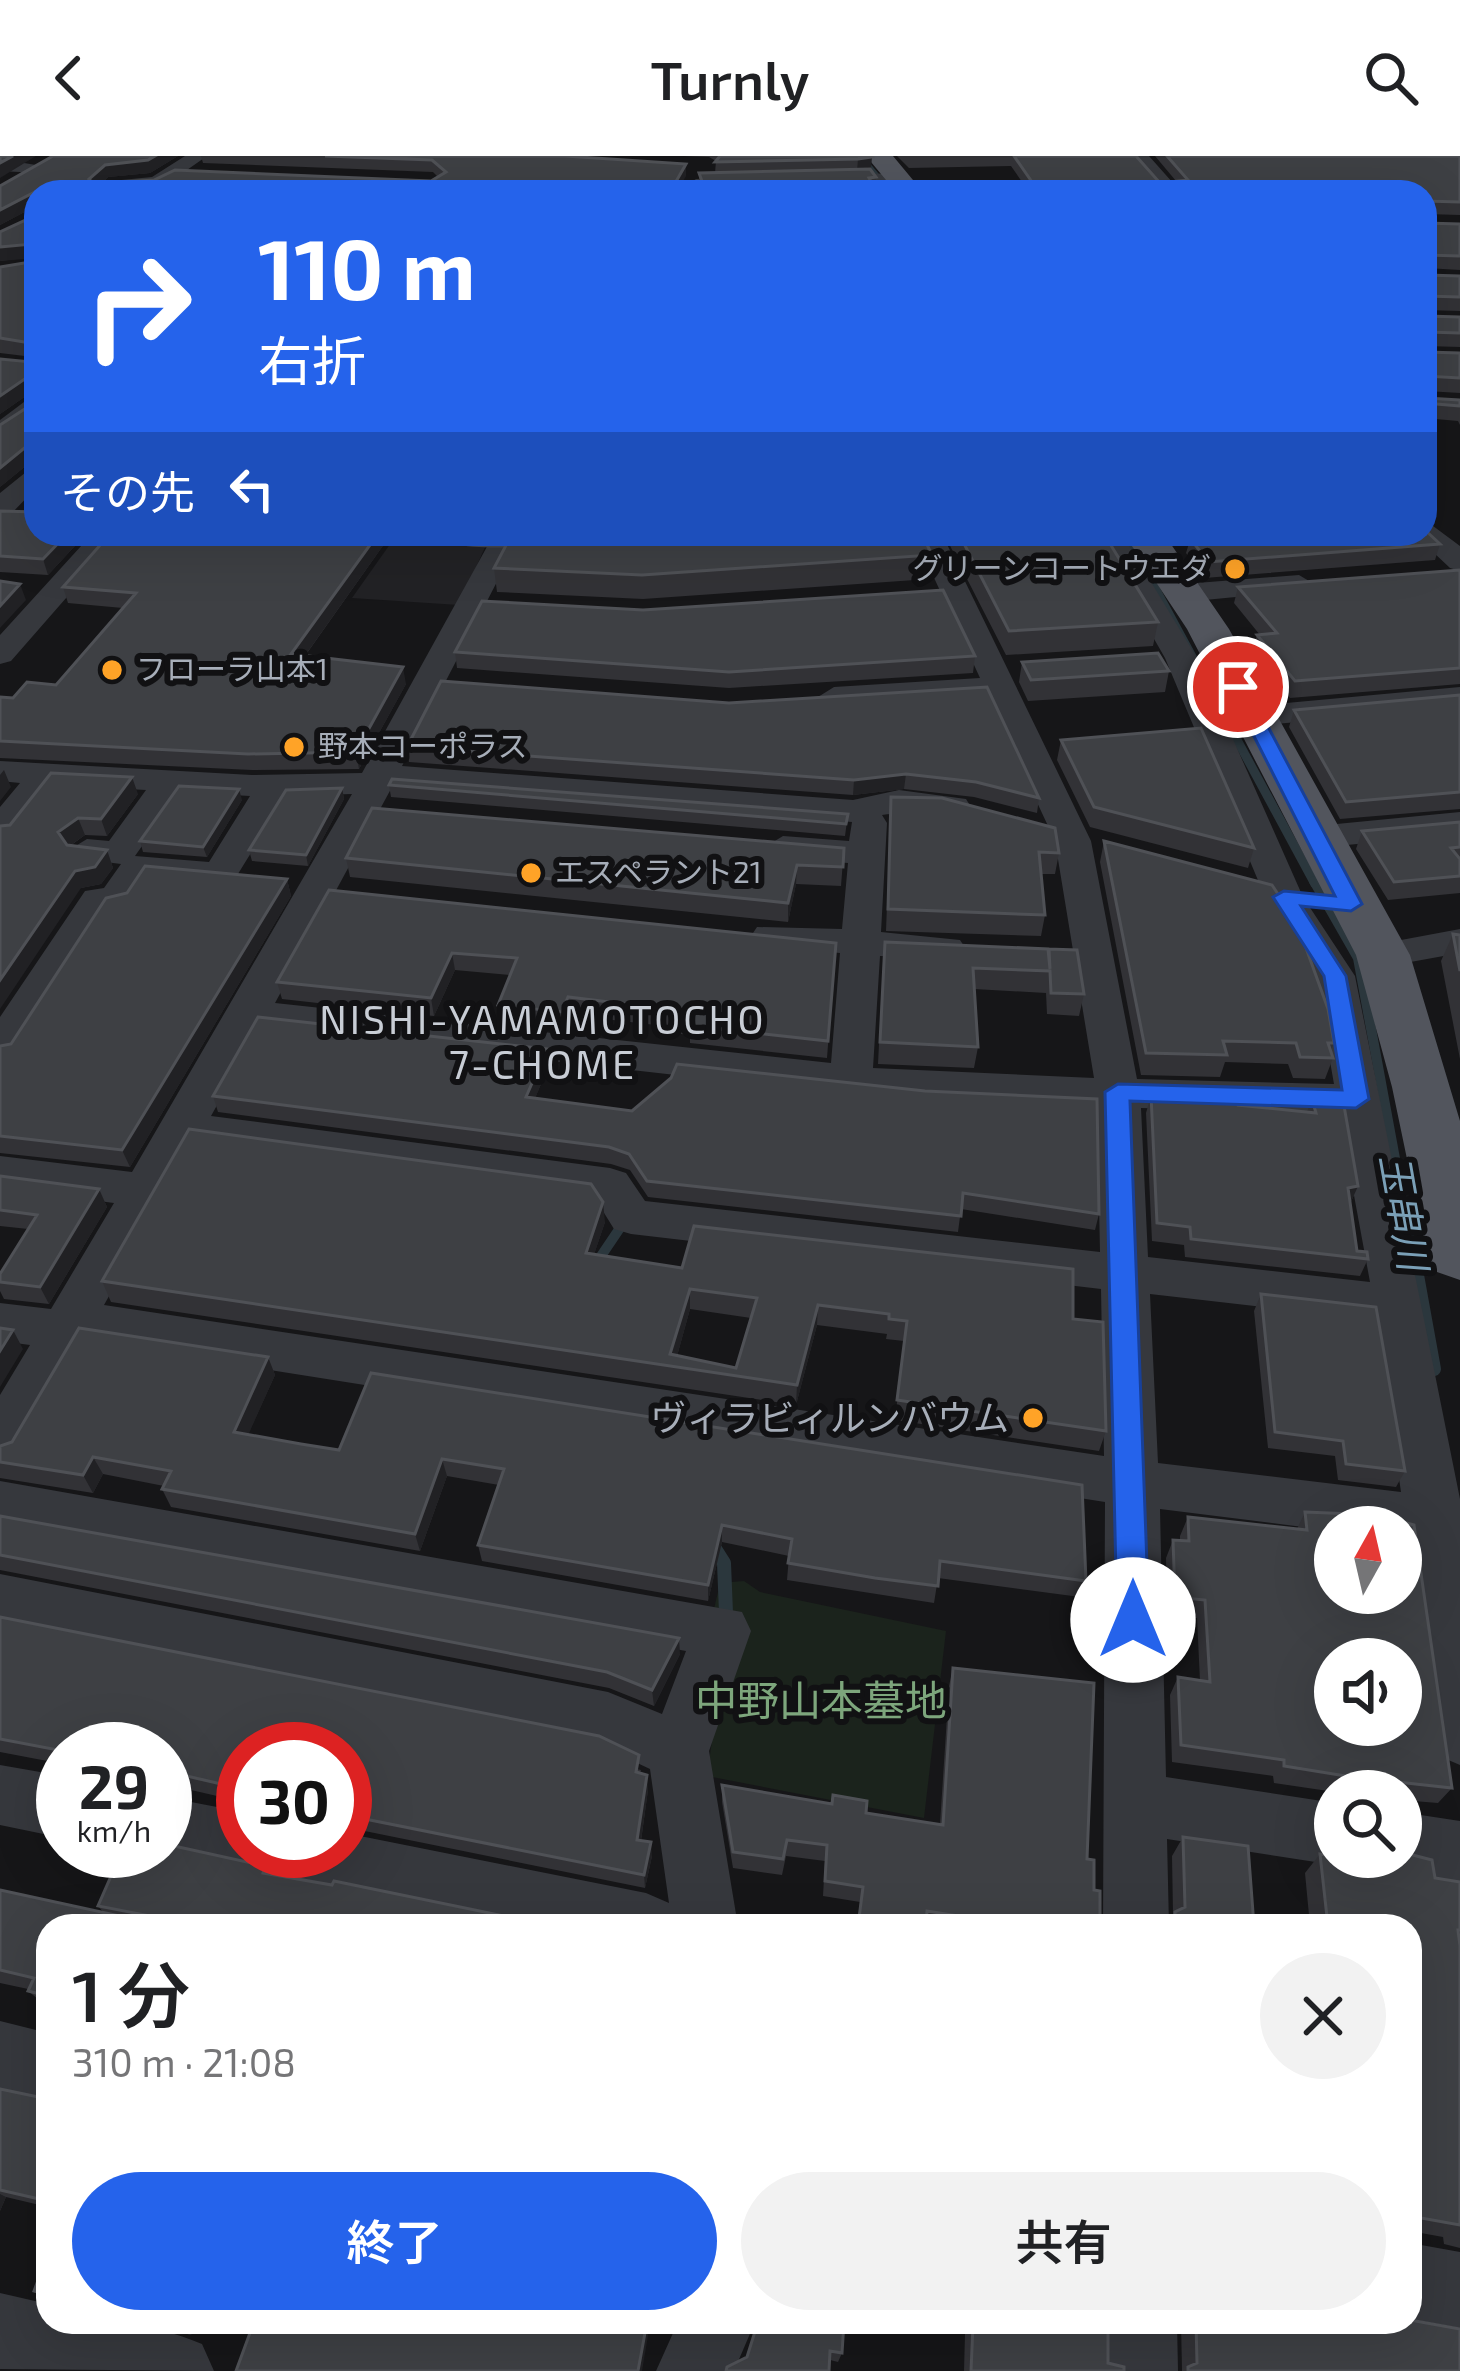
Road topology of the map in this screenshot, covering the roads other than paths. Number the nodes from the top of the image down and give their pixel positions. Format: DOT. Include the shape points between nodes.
graph roads {
  1 [pos="198,156"];
  2 [pos="848,156"];
  3 [pos="1139,156"];
  4 [pos="47,163"];
  5 [pos="712,163"];
  6 [pos="0,165"];
  7 [pos="685,166"];
  8 [pos="110,168"];
  9 [pos="172,172"];
  10 [pos="212,174"];
  11 [pos="105,180"];
  12 [pos="160,180"];
  13 [pos="886,180"];
  14 [pos="1160,180"];
  15 [pos="0,187"];
  16 [pos="24,411"];
  17 [pos="0,434"];
  18 [pos="24,485"];
  19 [pos="0,510"];
  20 [pos="98,546"];
  21 [pos="519,546"];
  22 [pos="934,546"];
  23 [pos="1115,546"];
  24 [pos="1152,546"];
  25 [pos="1322,583"];
  26 [pos="20,586"];
  27 [pos="60,590"];
  28 [pos="956,591"];
  29 [pos="1184,593"];
  30 [pos="912,594"];
  31 [pos="3,647"];
  32 [pos="1181,658"];
  33 [pos="1134,662"];
  34 [pos="1003,675"];
  35 [pos="1460,697"];
  36 [pos="808,698"];
  37 [pos="1253,716"];
  38 [pos="0,772"];
  39 [pos="45,774"];
  40 [pos="170,781"];
  41 [pos="274,785"];
  42 [pos="370,790"];
  43 [pos="853,811"];
  44 [pos="406,814"];
  45 [pos="985,816"];
  46 [pos="1460,823"];
  47 [pos="1029,828"];
  48 [pos="0,831"];
  49 [pos="1316,837"];
  50 [pos="1072,841"];
  51 [pos="752,844"];
  52 [pos="87,850"];
  53 [pos="1115,852"];
  54 [pos="867,854"];
  55 [pos="220,874"];
  56 [pos="297,883"];
  57 [pos="1263,892"];
  58 [pos="366,895"];
  59 [pos="1351,904"];
  60 [pos="742,934"];
  61 [pos="1460,941"];
  62 [pos="859,946"];
  63 [pos="974,950"];
  64 [pos="1043,953"];
  65 [pos="1089,955"];
  66 [pos="1384,955"];
  67 [pos="247,1013"];
  68 [pos="0,1049"];
  69 [pos="850,1081"];
  70 [pos="1441,1089"];
  71 [pos="1118,1092"];
  72 [pos="1356,1099"];
  73 [pos="182,1128"];
  74 [pos="0,1172"];
  75 [pos="147,1191"];
  76 [pos="1460,1255"];
  77 [pos="1126,1272"];
  78 [pos="1398,1304"];
  79 [pos="0,1322"];
  80 [pos="70,1325"];
  81 [pos="4,1429"];
  82 [pos="1132,1483"];
  83 [pos="0,1504"];
  84 [pos="1446,1521"];
  85 [pos="0,1600"];
  86 [pos="1460,1736"];
  87 [pos="678,1751"];
  88 [pos="0,1795"];
  89 [pos="36,1802"];
  90 [pos="1135,1803"];
  91 [pos="1314,1831"];
  92 [pos="1422,1847"];
  93 [pos="1460,1853"];
  94 [pos="372,1870"];
  95 [pos="587,1914"];
  96 [pos="706,1914"];
  97 [pos="1136,1914"];
  98 [pos="0,2056"];
  99 [pos="36,2065"];
  100 [pos="1422,2283"];
  101 [pos="1460,2290"];
  102 [pos="0,2331"];
  103 [pos="712,2334"];
  104 [pos="1139,2334"];
  105 [pos="175,2371"];
  106 [pos="695,2371"];
  107 [pos="1139,2371"];
  1 -- 9 [label="street"];
  2 -- 13 [label="street"];
  3 -- 14 [label="street"];
  4 -- 6 [label="street"];
  4 -- 15 [label="street"];
  5 -- 7 [label="street"];
  8 -- 11 [label="street"];
  9 -- 10 [label="street"];
  9 -- 12 [label="street"];
  16 -- 17 [label="street"];
  18 -- 19 [label="street"];
  20 -- 27 [label="street"];
  21 -- 42 [label="street" via="445,682"];
  22 -- 28 [label="street"];
  23 -- 32 [label="street"];
  24 -- 29 [label="main road"];
  25 -- 29 [label="street"];
  26 -- 27 [label="street"];
  27 -- 31 [label="street"];
  28 -- 30 [label="street"];
  28 -- 34 [label="street"];
  29 -- 37 [label="main road"];
  32 -- 33 [label="street"];
  32 -- 57 [label="street" via="1269,852"];
  34 -- 36 [label="street"];
  34 -- 50 [label="street"];
  35 -- 37 [label="street"];
  37 -- 49 [label="main road"];
  38 -- 39 [label="street"];
  39 -- 40 [label="street"];
  39 -- 48 [label="street"];
  40 -- 41 [label="street"];
  40 -- 52 [label="street" via="119,853"];
  41 -- 42 [label="street"];
  41 -- 55 [label="street"];
  42 -- 43 [label="street"];
  42 -- 44 [label="street"];
  42 -- 56 [label="street"];
  43 -- 45 [label="street" via="899,801"];
  43 -- 54 [label="street" via="869,820"];
  46 -- 49 [label="street"];
  47 -- 50 [label="street"];
  49 -- 59 [label="main road"];
  50 -- 53 [label="street"];
  50 -- 65 [label="street"];
  51 -- 54 [label="street"];
  54 -- 62 [label="street"];
  55 -- 56 [label="street"];
  55 -- 68 [label="street" via="137,867 115,900 99,899"];
  56 -- 58 [label="street"];
  56 -- 67 [label="street"];
  57 -- 59 [label="street"];
  57 -- 72 [label="street" via="1335,976"];
  59 -- 66 [label="main road"];
  60 -- 62 [label="street"];
  61 -- 66 [label="street"];
  62 -- 63 [label="street"];
  62 -- 69 [label="street"];
  64 -- 65 [label="street"];
  65 -- 71 [label="street"];
  66 -- 70 [label="main road"];
  67 -- 69 [label="street"];
  67 -- 73 [label="street"];
  69 -- 71 [label="street"];
  70 -- 76 [label="main road"];
  71 -- 72 [label="street"];
  71 -- 77 [label="street"];
  72 -- 78 [label="street"];
  73 -- 75 [label="street"];
  73 -- 77 [label="street" via="610,1185 631,1217"];
  74 -- 75 [label="street"];
  75 -- 80 [label="street"];
  77 -- 78 [label="street"];
  77 -- 82 [label="street"];
  78 -- 84 [label="street"];
  79 -- 80 [label="street"];
  80 -- 81 [label="street"];
  80 -- 82 [label="street"];
  82 -- 84 [label="street"];
  82 -- 90 [label="street"];
  83 -- 87 [label="street" via="722,1631"];
  84 -- 86 [label="street"];
  85 -- 87 [label="street" via="608,1720"];
  87 -- 96 [label="street"];
  88 -- 89 [label="street"];
  90 -- 91 [label="street"];
  90 -- 97 [label="street"];
  92 -- 93 [label="street"];
  94 -- 95 [label="street"];
  98 -- 99 [label="street"];
  100 -- 101 [label="street"];
  102 -- 105 [label="street"];
  103 -- 106 [label="street"];
  104 -- 107 [label="street"];
}
